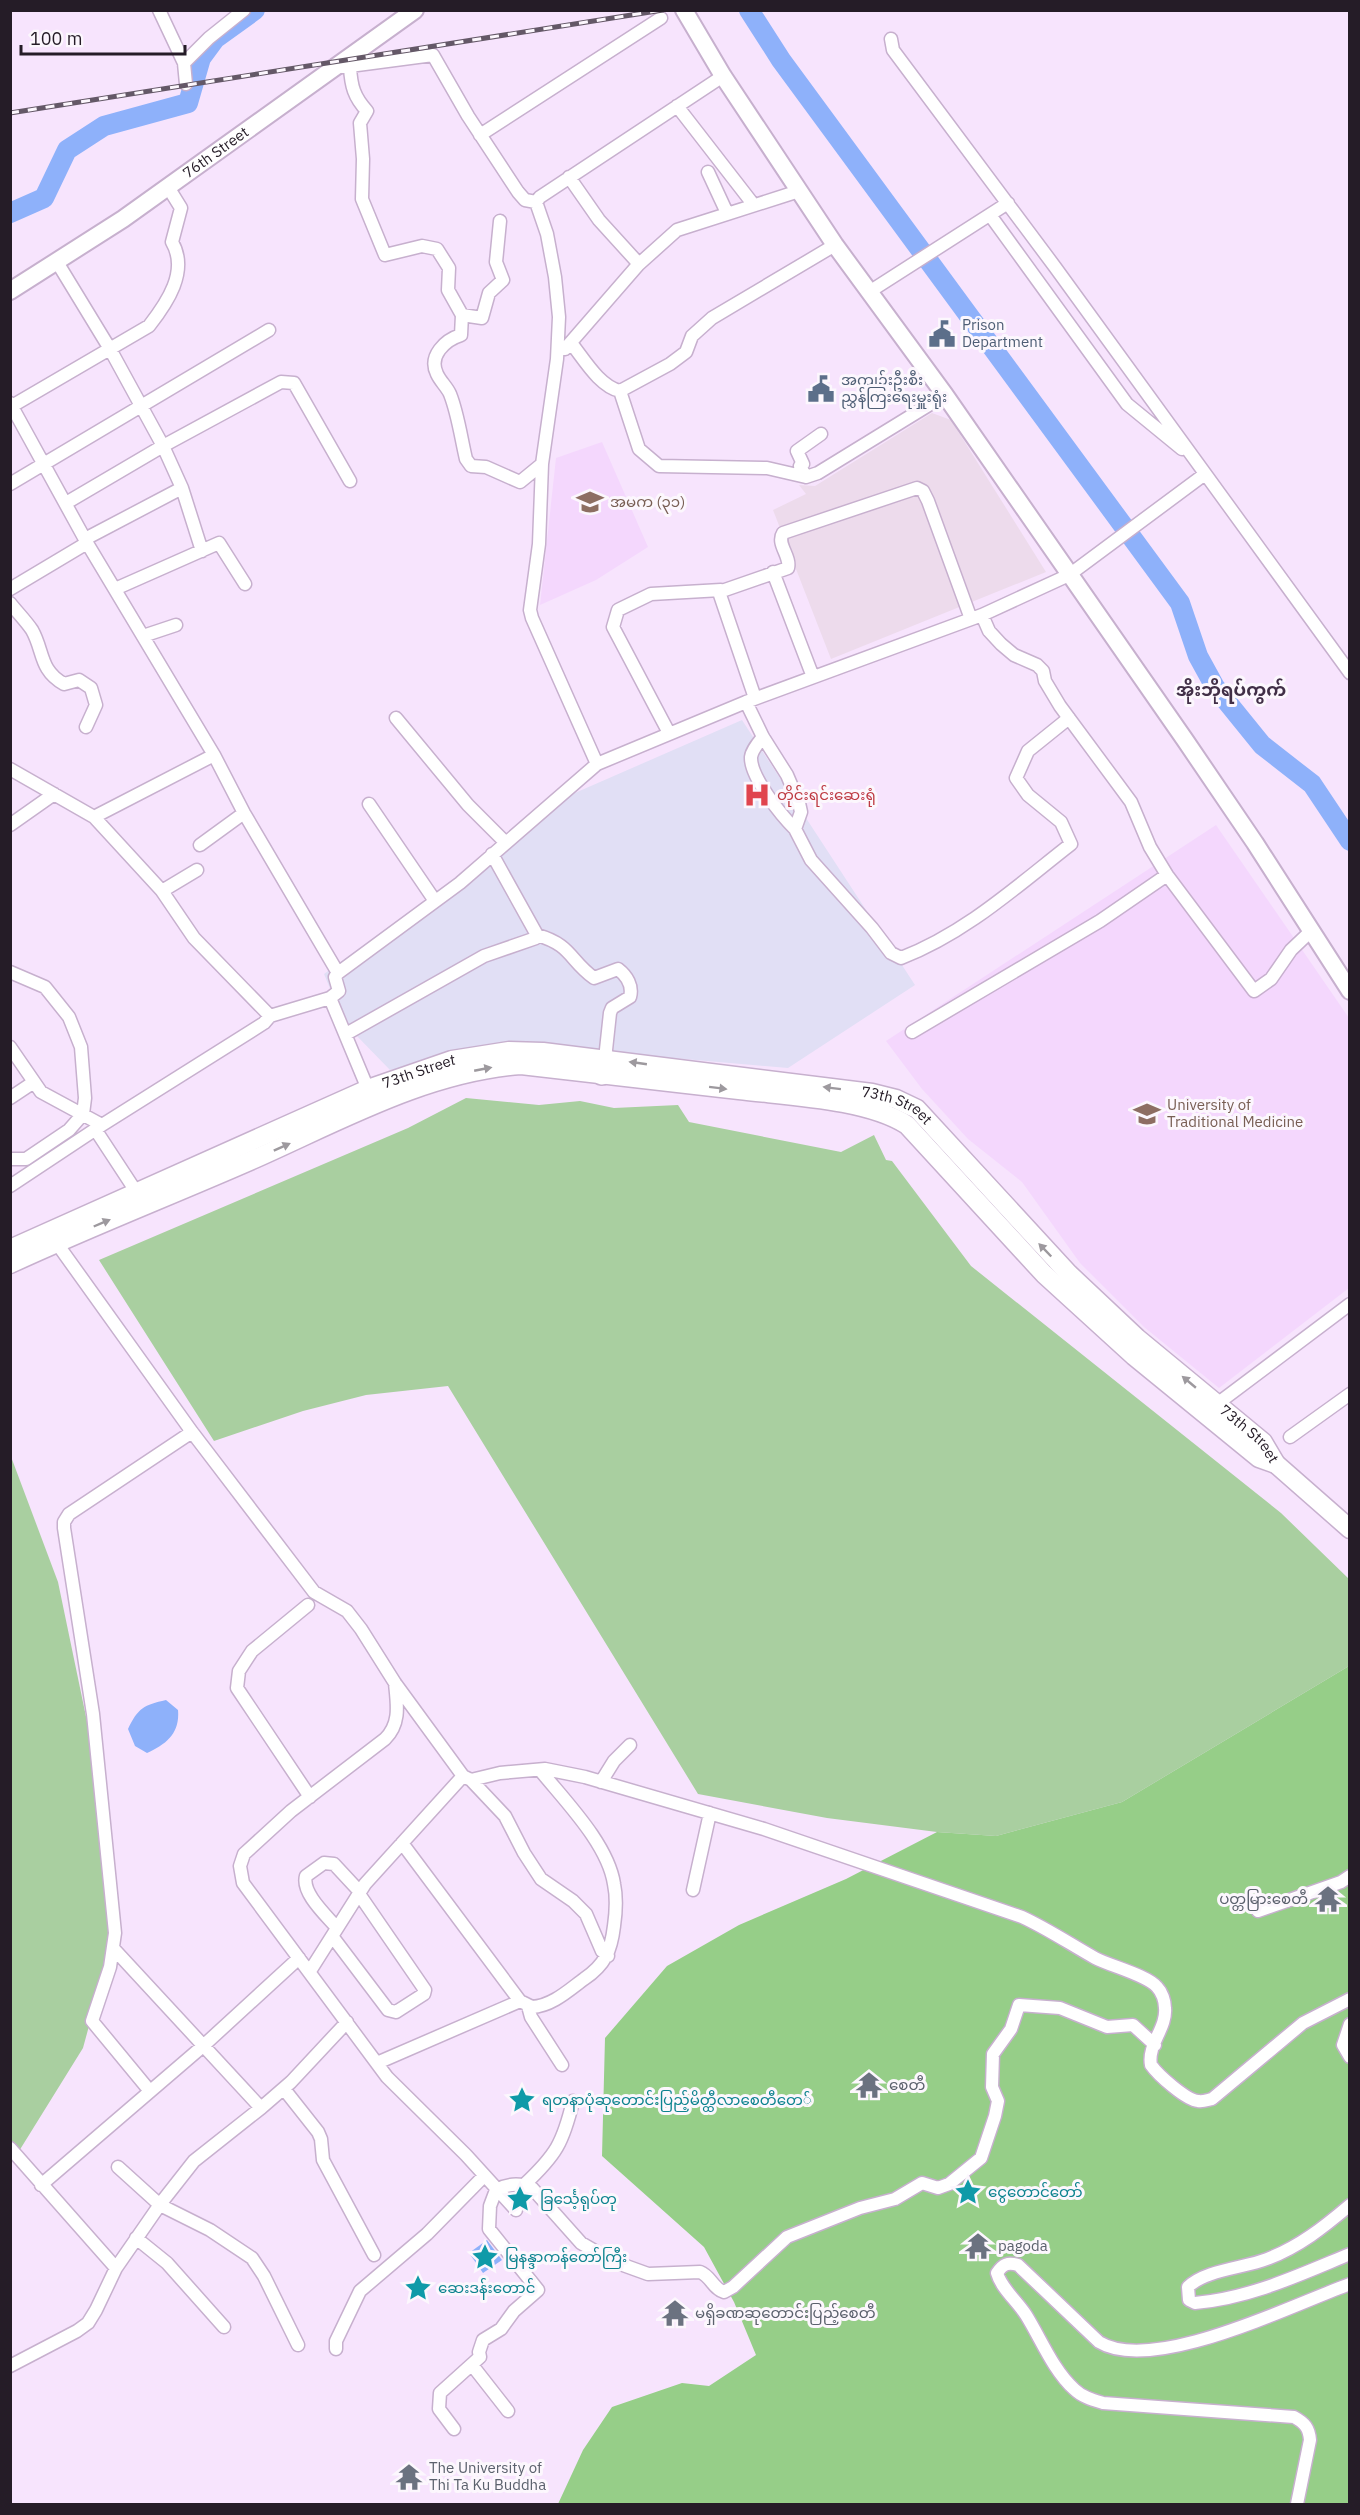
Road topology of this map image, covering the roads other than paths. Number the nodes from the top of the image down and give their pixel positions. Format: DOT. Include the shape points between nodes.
graph roads {
  1 [pos="159,10"];
  2 [pos="244,10"];
  3 [pos="684,10"];
  4 [pos="410,12"];
  5 [pos="661,18"];
  6 [pos="891,39"];
  7 [pos="184,63"];
  8 [pos="342,67"];
  9 [pos="723,76"];
  10 [pos="186,84"];
  11 [pos="677,106"];
  12 [pos="480,135"];
  13 [pos="708,172"];
  14 [pos="569,177"];
  15 [pos="168,187"];
  16 [pos="799,190"];
  17 [pos="536,202"];
  18 [pos="1008,203"];
  19 [pos="753,204"];
  20 [pos="727,213"];
  21 [pos="990,215"];
  22 [pos="500,221"];
  23 [pos="835,245"];
  24 [pos="57,262"];
  25 [pos="639,264"];
  26 [pos="10,291"];
  27 [pos="869,292"];
  28 [pos="462,315"];
  29 [pos="269,330"];
  30 [pos="571,343"];
  31 [pos="110,349"];
  32 [pos="557,359"];
  33 [pos="620,391"];
  34 [pos="945,395"];
  35 [pos="11,405"];
  36 [pos="141,405"];
  37 [pos="821,434"];
  38 [pos="163,446"];
  39 [pos="1194,458"];
  40 [pos="45,464"];
  41 [pos="542,464"];
  42 [pos="1205,474"];
  43 [pos="806,477"];
  44 [pos="351,481"];
  45 [pos="10,484"];
  46 [pos="182,488"];
  47 [pos="66,503"];
  48 [pos="86,541"];
  49 [pos="202,551"];
  50 [pos="773,572"];
  51 [pos="1070,575"];
  52 [pos="245,584"];
  53 [pos="10,589"];
  54 [pos="115,589"];
  55 [pos="721,590"];
  56 [pos="10,603"];
  57 [pos="976,617"];
  58 [pos="176,625"];
  59 [pos="143,636"];
  60 [pos="1350,673"];
  61 [pos="813,677"];
  62 [pos="750,700"];
  63 [pos="396,718"];
  64 [pos="1069,718"];
  65 [pos="86,727"];
  66 [pos="669,733"];
  67 [pos="763,737"];
  68 [pos="214,755"];
  69 [pos="597,764"];
  70 [pos="10,769"];
  71 [pos="54,794"];
  72 [pos="369,804"];
  73 [pos="244,813"];
  74 [pos="94,817"];
  75 [pos="10,825"];
  76 [pos="795,829"];
  77 [pos="506,843"];
  78 [pos="200,845"];
  79 [pos="492,854"];
  80 [pos="197,870"];
  81 [pos="1167,875"];
  82 [pos="162,891"];
  83 [pos="435,901"];
  84 [pos="1311,931"];
  85 [pos="537,934"];
  86 [pos="10,972"];
  87 [pos="338,973"];
  88 [pos="1350,991"];
  89 [pos="330,998"];
  90 [pos="270,1016"];
  91 [pos="912,1032"];
  92 [pos="346,1034"];
  93 [pos="10,1047"];
  94 [pos="604,1066"];
  95 [pos="34,1082"];
  96 [pos="372,1097"];
  97 [pos="10,1098"];
  98 [pos="83,1114"];
  99 [pos="98,1127"];
  100 [pos="10,1159"];
  101 [pos="10,1185"];
  102 [pos="137,1193"];
  103 [pos="52,1238"];
  104 [pos="10,1249"];
  105 [pos="10,1264"];
  106 [pos="1350,1304"];
  107 [pos="1350,1394"];
  108 [pos="1217,1404"];
  109 [pos="192,1432"];
  110 [pos="1290,1437"];
  111 [pos="1276,1464"];
  112 [pos="1350,1529"];
  113 [pos="308,1605"];
  114 [pos="395,1683"];
  115 [pos="630,1745"];
  116 [pos="540,1770"];
  117 [pos="467,1778"];
  118 [pos="601,1782"];
  119 [pos="310,1797"];
  120 [pos="710,1813"];
  121 [pos="402,1843"];
  122 [pos="1350,1876"];
  123 [pos="693,1890"];
  124 [pos="359,1893"];
  125 [pos="1258,1911"];
  126 [pos="334,1932"];
  127 [pos="113,1948"];
  128 [pos="608,1956"];
  129 [pos="299,1958"];
  130 [pos="310,1971"];
  131 [pos="1350,1999"];
  132 [pos="524,2003"];
  133 [pos="347,2022"];
  134 [pos="1350,2024"];
  135 [pos="1155,2045"];
  136 [pos="203,2046"];
  137 [pos="1350,2057"];
  138 [pos="377,2063"];
  139 [pos="562,2065"];
  140 [pos="284,2089"];
  141 [pos="149,2090"];
  142 [pos="573,2101"];
  143 [pos="261,2108"];
  144 [pos="10,2148"];
  145 [pos="118,2167"];
  146 [pos="484,2176"];
  147 [pos="41,2185"];
  148 [pos="524,2185"];
  149 [pos="495,2190"];
  150 [pos="160,2205"];
  151 [pos="1350,2205"];
  152 [pos="516,2210"];
  153 [pos="136,2238"];
  154 [pos="1350,2254"];
  155 [pos="374,2255"];
  156 [pos="116,2268"];
  157 [pos="1350,2284"];
  158 [pos="224,2326"];
  159 [pos="298,2344"];
  160 [pos="336,2349"];
  161 [pos="472,2365"];
  162 [pos="10,2366"];
  163 [pos="508,2411"];
  164 [pos="454,2429"];
  165 [pos="1297,2505"];
  1 -- 7 [label="street"];
  2 -- 7 [label="street"];
  3 -- 9 [label="street"];
  4 -- 8 [label="street, 76th Street"];
  5 -- 12 [label="street"];
  6 -- 18 [label="street" via="893,50"];
  7 -- 10 [label="street"];
  8 -- 12 [label="street" via="433,55"];
  8 -- 15 [label="street, 76th Street"];
  8 -- 28 [label="street" via="356,98 367,111 360,123 362,199 385,255 422,246 437,249 449,268 448,290"];
  9 -- 11 [label="street"];
  9 -- 16 [label="street"];
  11 -- 14 [label="street"];
  11 -- 19 [label="street"];
  12 -- 17 [label="street" via="523,198"];
  13 -- 20 [label="street"];
  14 -- 17 [label="street"];
  14 -- 25 [label="street" via="599,220"];
  15 -- 24 [label="street, 76th Street"];
  15 -- 31 [label="street" via="181,208 172,242 177,250 176,281 162,310 148,326"];
  16 -- 19 [label="street"];
  16 -- 23 [label="street"];
  17 -- 32 [label="street" via="555,277 559,317"];
  18 -- 21 [label="street"];
  18 -- 39 [label="street"];
  19 -- 20 [label="street"];
  20 -- 25 [label="street" via="677,230"];
  21 -- 27 [label="street"];
  21 -- 39 [label="street" via="1127,404"];
  22 -- 28 [label="street" via="496,262 503,280 489,293 483,318"];
  23 -- 27 [label="street"];
  23 -- 33 [label="street" via="712,318 692,336 686,352"];
  24 -- 26 [label="street, 76th Street"];
  24 -- 31 [label="street"];
  25 -- 30 [label="street"];
  27 -- 34 [label="street"];
  28 -- 41 [label="street" via="460,335 438,350 436,373 449,392 466,459 471,466 486,467 520,482"];
  29 -- 36 [label="street"];
  30 -- 32 [label="street"];
  30 -- 33 [label="street" via="612,389"];
  31 -- 35 [label="street"];
  31 -- 36 [label="street"];
  32 -- 41 [label="street"];
  33 -- 43 [label="street" via="639,449 659,466 767,468"];
  34 -- 43 [label="street"];
  34 -- 51 [label="street"];
  35 -- 40 [label="street"];
  36 -- 38 [label="street"];
  36 -- 40 [label="street"];
  37 -- 43 [label="street" via="797,451"];
  38 -- 44 [label="street" via="288,381 294,383"];
  38 -- 46 [label="street"];
  38 -- 47 [label="street"];
  39 -- 42 [label="street"];
  40 -- 45 [label="street"];
  40 -- 47 [label="street"];
  41 -- 69 [label="street" via="532,618"];
  42 -- 51 [label="street"];
  42 -- 60 [label="street"];
  46 -- 48 [label="street"];
  46 -- 49 [label="street"];
  47 -- 48 [label="street"];
  48 -- 53 [label="street"];
  48 -- 54 [label="street"];
  49 -- 52 [label="street" via="219,543"];
  49 -- 54 [label="street"];
  50 -- 55 [label="street"];
  50 -- 57 [label="street" via="789,566 781,541 783,533 917,488 923,491"];
  50 -- 61 [label="street"];
  51 -- 57 [label="street"];
  51 -- 84 [label="street"];
  54 -- 59 [label="street"];
  55 -- 62 [label="street" via="719,596"];
  55 -- 66 [label="street" via="651,594 618,610 613,627"];
  56 -- 65 [label="street" via="32,629 41,659 56,679 64,684 79,680 91,688 96,705"];
  57 -- 61 [label="street"];
  57 -- 64 [label="street" via="1014,655 1043,671 1045,681"];
  58 -- 59 [label="street"];
  59 -- 68 [label="street"];
  61 -- 62 [label="street"];
  62 -- 66 [label="street"];
  62 -- 67 [label="street"];
  63 -- 77 [label="street" via="468,805"];
  64 -- 76 [label="street" via="1028,751 1016,778 1029,795 1061,822 1071,844 995,905 901,958 891,953 811,860"];
  64 -- 81 [label="street" via="1131,802"];
  66 -- 69 [label="street"];
  67 -- 76 [label="street" via="799,803 801,812"];
  67 -- 76 [label="street" via="751,756 752,764 775,805"];
  68 -- 73 [label="street"];
  68 -- 74 [label="street"];
  69 -- 77 [label="street"];
  70 -- 71 [label="street"];
  71 -- 74 [label="street"];
  71 -- 75 [label="street"];
  72 -- 83 [label="street"];
  73 -- 78 [label="street"];
  73 -- 87 [label="street"];
  74 -- 82 [label="street"];
  77 -- 79 [label="street"];
  79 -- 83 [label="street"];
  79 -- 85 [label="street"];
  80 -- 82 [label="street"];
  81 -- 84 [label="street" via="1254,991 1271,979 1291,950"];
  81 -- 91 [label="street" via="1100,921"];
  82 -- 90 [label="street" via="194,938"];
  83 -- 87 [label="street"];
  84 -- 88 [label="street"];
  85 -- 92 [label="street" via="533,941 484,956"];
  85 -- 94 [label="street" via="568,950 594,978 614,969 626,978 632,991 610,1013"];
  86 -- 98 [label="street" via="45,987 69,1017 82,1054"];
  87 -- 89 [label="street" via="339,991"];
  89 -- 90 [label="street"];
  89 -- 92 [label="street"];
  90 -- 99 [label="street"];
  92 -- 96 [label="street"];
  93 -- 95 [label="street"];
  94 -- 96 [label="main road, 73th Street" via="543,1052 478,1055 452,1060"];
  108 -- 94 [label="main road, 73th Street, one-way" via="1137,1338 1069,1274 909,1104 872,1093"];
  94 -- 111 [label="main road, 73th Street, one-way" via="852,1106 895,1117 918,1135 1044,1274 1134,1356 1258,1458"];
  95 -- 97 [label="street"];
  95 -- 98 [label="street" via="41,1092"];
  96 -- 102 [label="main road, 73th Street"];
  103 -- 96 [label="main road, 73th Street, one-way"];
  98 -- 99 [label="street"];
  98 -- 100 [label="street" via="40,1151 26,1159"];
  99 -- 101 [label="street"];
  99 -- 102 [label="street"];
  102 -- 103 [label="main road, 73th Street"];
  103 -- 104 [label="main road, 73th Street"];
  103 -- 105 [label="main road, 73th Street"];
  103 -- 109 [label="street"];
  106 -- 108 [label="street"];
  107 -- 110 [label="street"];
  108 -- 111 [label="main road, 73th Street" via="1263,1442"];
  109 -- 114 [label="street" via="314,1592 347,1611"];
  109 -- 127 [label="street" via="69,1514 64,1522 93,1714 114,1919"];
  111 -- 112 [label="main road"];
  113 -- 119 [label="street" via="252,1651 239,1671 237,1688"];
  114 -- 117 [label="street"];
  114 -- 119 [label="street" via="394,1730"];
  115 -- 118 [label="street"];
  116 -- 117 [label="street"];
  116 -- 118 [label="street"];
  116 -- 128 [label="street" via="594,1839 612,1875 616,1899"];
  117 -- 121 [label="street"];
  117 -- 128 [label="street" via="505,1816 541,1879 586,1914"];
  118 -- 120 [label="street"];
  119 -- 129 [label="street" via="256,1842 244,1854 240,1866 243,1883"];
  120 -- 123 [label="street"];
  120 -- 135 [label="street" via="1000,1908 1043,1926 1095,1958 1145,1978 1159,1989 1166,2010"];
  121 -- 124 [label="street"];
  121 -- 132 [label="street"];
  122 -- 125 [label="street"];
  124 -- 126 [label="street"];
  124 -- 126 [label="street" via="334,1864 324,1863 306,1876 304,1882"];
  124 -- 126 [label="street" via="425,1990 424,1994 396,2012 388,2010"];
  126 -- 130 [label="street"];
  127 -- 136 [label="street"];
  127 -- 141 [label="street" via="93,2025"];
  128 -- 132 [label="street" via="595,1972 554,2000 536,2007"];
  129 -- 130 [label="street"];
  129 -- 136 [label="street"];
  130 -- 133 [label="street"];
  131 -- 135 [label="street" via="1303,2023 1223,2091 1200,2102 1187,2097 1153,2068 1150,2055"];
  132 -- 138 [label="street"];
  132 -- 139 [label="street"];
  133 -- 138 [label="street"];
  133 -- 140 [label="street"];
  134 -- 137 [label="street" via="1343,2045"];
  135 -- 148 [label="street" via="1133,2025 1107,2027 1060,2008 1019,2005 1011,2029 993,2054 992,2087 998,2101 981,2158 949,2184 938,2188 922,2183 895,2199 860,2208 788,2237 724,2292 700,2272 648,2274 597,2254 581,2243 532,2188"];
  136 -- 141 [label="street"];
  136 -- 143 [label="street"];
  138 -- 146 [label="street"];
  140 -- 143 [label="street"];
  140 -- 155 [label="street" via="318,2132 323,2160"];
  141 -- 147 [label="street"];
  142 -- 148 [label="street" via="560,2142 548,2162"];
  143 -- 150 [label="street" via="194,2161"];
  144 -- 147 [label="street"];
  145 -- 150 [label="street"];
  146 -- 149 [label="street"];
  146 -- 160 [label="street" via="427,2234 360,2291 336,2341"];
  147 -- 156 [label="street"];
  148 -- 149 [label="street"];
  149 -- 152 [label="street"];
  149 -- 161 [label="street" via="489,2229 538,2290 514,2311 506,2324 483,2340 480,2357"];
  150 -- 153 [label="street"];
  150 -- 159 [label="street" via="210,2230 252,2258"];
  151 -- 154 [label="street" via="1295,2246 1264,2260 1197,2280 1188,2287 1187,2294 1195,2303 1254,2292"];
  153 -- 156 [label="street"];
  153 -- 158 [label="street" via="166,2263"];
  156 -- 162 [label="street" via="88,2323"];
  157 -- 165 [label="street" via="1228,2332 1129,2352 1110,2349 1099,2342 1018,2265 1002,2266 997,2273 1055,2364 1080,2394 1103,2403 1294,2417 1304,2423 1310,2440"];
  161 -- 163 [label="street"];
  161 -- 164 [label="street" via="440,2393 440,2409"];
}
